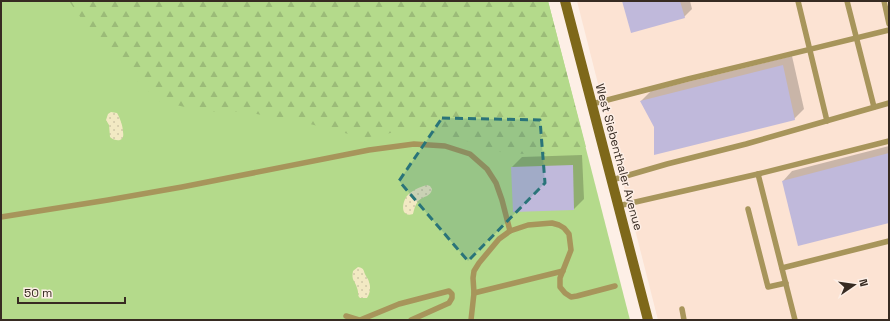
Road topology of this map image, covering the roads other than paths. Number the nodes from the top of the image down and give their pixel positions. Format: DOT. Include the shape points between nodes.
graph roads {
  1 [pos="565,1"];
  2 [pos="798,1"];
  3 [pos="847,1"];
  4 [pos="884,1"];
  5 [pos="889,24"];
  6 [pos="889,30"];
  7 [pos="856,38"];
  8 [pos="809,50"];
  9 [pos="889,103"];
  10 [pos="592,104"];
  11 [pos="874,107"];
  12 [pos="827,121"];
  13 [pos="889,141"];
  14 [pos="758,174"];
  15 [pos="612,180"];
  16 [pos="618,206"];
  17 [pos="748,209"];
  18 [pos="1,217"];
  19 [pos="510,231"];
  20 [pos="889,241"];
  21 [pos="782,268"];
  22 [pos="563,271"];
  23 [pos="786,283"];
  24 [pos="615,286"];
  25 [pos="474,293"];
  26 [pos="682,309"];
  27 [pos="346,316"];
  28 [pos="360,320"];
  29 [pos="411,320"];
  30 [pos="471,320"];
  31 [pos="648,320"];
  32 [pos="684,320"];
  33 [pos="795,320"];
  1 -- 10 [label="main road, West Siebenthaler Avenue"];
  2 -- 8 [label="lane"];
  3 -- 7 [label="lane"];
  4 -- 5 [label="lane"];
  6 -- 7 [label="lane"];
  7 -- 8 [label="lane"];
  7 -- 11 [label="lane"];
  8 -- 10 [label="lane"];
  8 -- 12 [label="lane"];
  9 -- 11 [label="lane"];
  10 -- 15 [label="main road, West Siebenthaler Avenue"];
  11 -- 12 [label="lane"];
  12 -- 15 [label="lane"];
  13 -- 14 [label="lane"];
  14 -- 16 [label="lane"];
  14 -- 21 [label="lane"];
  15 -- 16 [label="main road, West Siebenthaler Avenue"];
  16 -- 31 [label="main road, West Siebenthaler Avenue"];
  17 -- 23 [label="lane" via="768,287"];
  18 -- 19 [label="lane" via="414,144 445,146 470,154 487,168 496,183"];
  19 -- 22 [label="lane" via="543,223 552,223 564,228 571,250"];
  19 -- 25 [label="lane" via="499,239 476,267 473,278"];
  20 -- 21 [label="lane"];
  21 -- 23 [label="lane"];
  22 -- 24 [label="lane" via="560,287 571,297"];
  22 -- 25 [label="lane"];
  23 -- 33 [label="lane"];
  25 -- 30 [label="lane"];
  26 -- 32 [label="lane"];
  27 -- 28 [label="lane"];
  28 -- 29 [label="lane" via="399,304 449,291 452,294 449,303"];
}
